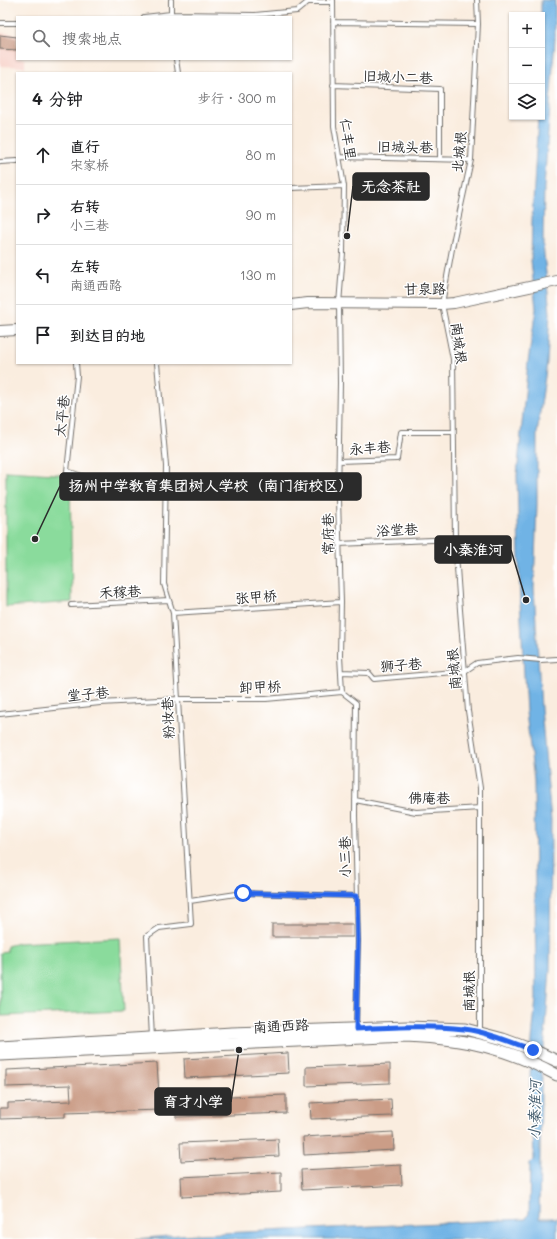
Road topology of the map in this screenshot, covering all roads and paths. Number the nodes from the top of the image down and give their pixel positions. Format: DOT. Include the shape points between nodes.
graph roads {
  1 [pos="171,0"];
  2 [pos="477,0"];
  3 [pos="333,1"];
  4 [pos="171,16"];
  5 [pos="333,22"];
  6 [pos="0,23"];
  7 [pos="16,23"];
  8 [pos="478,24"];
  9 [pos="176,60"];
  10 [pos="178,72"];
  11 [pos="333,85"];
  12 [pos="339,157"];
  13 [pos="440,159"];
  14 [pos="471,160"];
  15 [pos="16,161"];
  16 [pos="0,162"];
  17 [pos="344,186"];
  18 [pos="292,188"];
  19 [pos="554,282"];
  20 [pos="338,304"];
  21 [pos="442,304"];
  22 [pos="292,305"];
  23 [pos="16,330"];
  24 [pos="0,331"];
  25 [pos="76,364"];
  26 [pos="157,364"];
  27 [pos="453,432"];
  28 [pos="339,461"];
  29 [pos="166,483"];
  30 [pos="338,485"];
  31 [pos="455,539"];
  32 [pos="339,544"];
  33 [pos="169,600"];
  34 [pos="341,602"];
  35 [pos="71,605"];
  36 [pos="173,613"];
  37 [pos="557,659"];
  38 [pos="465,671"];
  39 [pos="341,672"];
  40 [pos="342,692"];
  41 [pos="178,699"];
  42 [pos="0,714"];
  43 [pos="356,800"];
  44 [pos="480,808"];
  45 [pos="357,896"];
  46 [pos="190,901"];
  47 [pos="356,1029"];
  48 [pos="480,1033"];
  49 [pos="152,1038"];
  50 [pos="0,1047"];
  51 [pos="0,1055"];
  52 [pos="557,1061"];
  53 [pos="553,1072"];
  1 -- 4 [label="lane"];
  2 -- 8 [label="lane, 北城根"];
  3 -- 4 [label="lane" via="308,2 297,11 255,15"];
  3 -- 5 [label="lane, 仁丰里"];
  5 -- 8 [label="lane"];
  5 -- 11 [label="lane, 仁丰里"];
  6 -- 7 [label="lane"];
  8 -- 14 [label="lane, 北城根"];
  9 -- 10 [label="lane"];
  11 -- 12 [label="lane, 仁丰里" via="334,126"];
  11 -- 13 [label="lane, 旧城小二巷" via="440,89"];
  12 -- 13 [label="lane, 旧城头巷"];
  12 -- 17 [label="lane, 仁丰里"];
  13 -- 14 [label="lane, 旧城头巷"];
  14 -- 21 [label="lane, 北城根"];
  15 -- 16 [label="lane"];
  17 -- 18 [label="lane"];
  17 -- 20 [label="lane, 仁丰里" via="343,253"];
  19 -- 21 [label="street, 甘泉路"];
  20 -- 21 [label="street, 甘泉路"];
  20 -- 22 [label="street, 甘泉路"];
  20 -- 28 [label="lane, 常府巷"];
  21 -- 27 [label="lane, 南城根" via="453,359"];
  23 -- 24 [label="street"];
  25 -- 29 [label="lane, 太平巷" via="67,471 85,477"];
  26 -- 29 [label="lane, 粉妆巷"];
  27 -- 28 [label="lane, 永丰巷" via="401,432 397,459"];
  27 -- 31 [label="lane, 南城根"];
  28 -- 30 [label="lane, 常府巷"];
  29 -- 30 [label="lane" via="219,492"];
  29 -- 33 [label="lane, 粉妆巷" via="164,584"];
  30 -- 32 [label="lane, 常府巷"];
  31 -- 32 [label="lane, 浴堂巷"];
  31 -- 38 [label="lane, 南城根"];
  32 -- 34 [label="lane, 常府巷"];
  33 -- 35 [label="lane, 禾稼巷"];
  33 -- 36 [label="lane, 粉妆巷"];
  34 -- 36 [label="lane, 张甲桥"];
  34 -- 39 [label="lane, 常府巷"];
  36 -- 41 [label="lane, 粉妆巷"];
  37 -- 38 [label="lane" via="518,658 477,664"];
  38 -- 39 [label="lane, 狮子巷" via="374,679 369,673"];
  38 -- 44 [label="lane, 南城根" via="468,711 480,788"];
  39 -- 40 [label="lane, 常府巷"];
  40 -- 41 [label="lane, 卸甲桥" via="266,699"];
  40 -- 43 [label="lane, 小三巷" via="356,703"];
  41 -- 42 [label="lane, 堂子巷" via="100,703"];
  41 -- 46 [label="lane, 粉妆巷"];
  43 -- 44 [label="lane, 佛庵巷" via="416,812"];
  43 -- 45 [label="lane, 小三巷"];
  44 -- 48 [label="lane, 南城根"];
  45 -- 46 [label="lane" via="243,893"];
  45 -- 47 [label="lane, 小三巷"];
  46 -- 49 [label="lane, 粉妆巷" via="191,924 159,928 148,936"];
  47 -- 48 [label="main road, 南通西路" via="407,1027 465,1029"];
  47 -- 49 [label="main road, 南通西路"];
  48 -- 52 [label="main road, 南通西路" via="533,1050"];
  49 -- 50 [label="main road, 南通西路"];
  51 -- 53 [label="main road, 南通西路" via="406,1036 459,1040 503,1051"];
}
